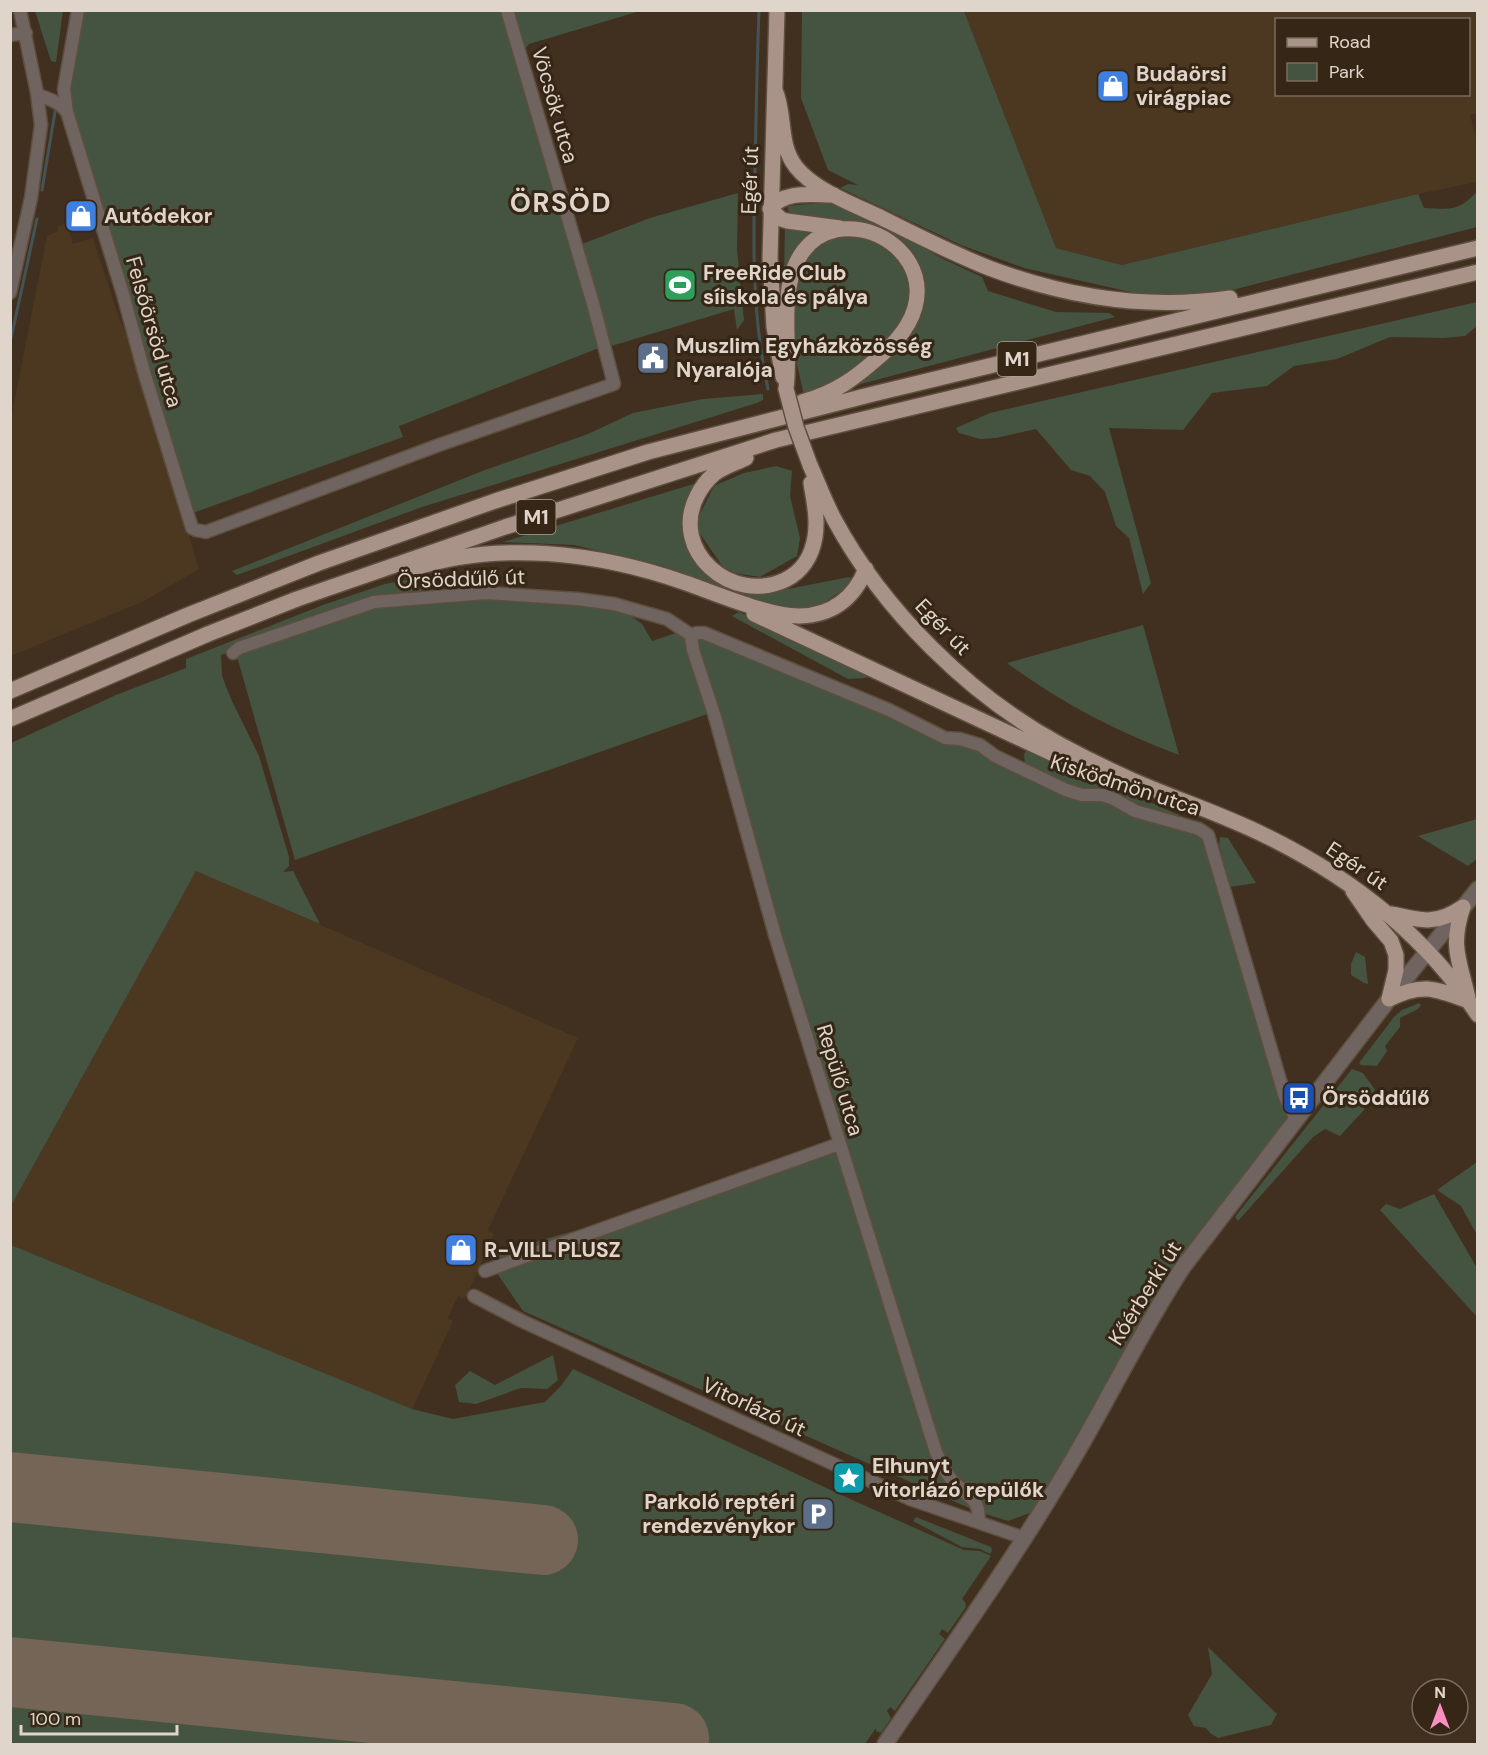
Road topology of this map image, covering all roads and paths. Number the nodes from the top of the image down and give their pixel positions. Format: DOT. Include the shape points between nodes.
graph roads {
  1 [pos="20,10"];
  2 [pos="78,10"];
  3 [pos="507,10"];
  4 [pos="777,10"];
  5 [pos="26,33"];
  6 [pos="10,35"];
  7 [pos="775,90"];
  8 [pos="38,95"];
  9 [pos="65,109"];
  10 [pos="834,195"];
  11 [pos="770,209"];
  12 [pos="846,229"];
  13 [pos="1478,248"];
  14 [pos="1478,272"];
  15 [pos="1313,286"];
  16 [pos="10,293"];
  17 [pos="786,389"];
  18 [pos="721,432"];
  19 [pos="776,440"];
  20 [pos="810,465"];
  21 [pos="192,528"];
  22 [pos="866,569"];
  23 [pos="705,590"];
  24 [pos="297,599"];
  25 [pos="691,635"];
  26 [pos="233,653"];
  27 [pos="10,691"];
  28 [pos="10,719"];
  29 [pos="1132,780"];
  30 [pos="1348,884"];
  31 [pos="1478,889"];
  32 [pos="1463,907"];
  33 [pos="1390,914"];
  34 [pos="1428,952"];
  35 [pos="1389,999"];
  36 [pos="1468,1000"];
  37 [pos="1478,1015"];
  38 [pos="1296,1119"];
  39 [pos="839,1144"];
  40 [pos="485,1271"];
  41 [pos="474,1296"];
  42 [pos="978,1521"];
  43 [pos="1024,1538"];
  44 [pos="885,1744"];
  1 -- 5 [label="street"];
  2 -- 9 [label="street, Felsőörsöd utca" via="64,89"];
  3 -- 21 [label="street, Vöcsök utca" via="614,384 206,532"];
  4 -- 7 [label="main road, Egér út"];
  5 -- 6 [label="street"];
  5 -- 8 [label="street"];
  7 -- 10 [label="main road" via="790,159 810,180"];
  7 -- 11 [label="main road, Egér út"];
  8 -- 9 [label="street"];
  8 -- 16 [label="street" via="38,149"];
  9 -- 21 [label="street, Felsőörsöd utca"];
  10 -- 11 [label="main road" via="784,197"];
  10 -- 15 [label="main road" via="988,268 1073,293 1164,303"];
  11 -- 12 [label="main road" via="787,221"];
  11 -- 17 [label="main road, Egér út" via="774,327"];
  12 -- 17 [label="main road" via="813,243 794,270 788,300"];
  12 -- 18 [label="main road" via="882,236 897,246 908,261 917,296 914,314 905,330 889,349 835,390 745,419"];
  13 -- 15 [label="main road, M1"];
  14 -- 19 [label="main road, M1"];
  15 -- 18 [label="main road, M1"];
  17 -- 20 [label="main road, Egér út, bridge"];
  18 -- 27 [label="main road, M1" via="495,501 319,563"];
  19 -- 20 [label="main road" via="761,452 714,474 694,503 692,534 699,554 712,570 730,581 768,587 802,568 812,550 816,528"];
  19 -- 24 [label="main road, M1"];
  20 -- 22 [label="main road, Egér út" via="835,521"];
  22 -- 23 [label="main road" via="852,595 836,606 798,616"];
  22 -- 29 [label="main road, Egér út" via="917,633 966,680 1029,726"];
  23 -- 24 [label="main road" via="629,566 528,552 419,567 336,595"];
  23 -- 29 [label="main road" via="1094,773"];
  24 -- 28 [label="main road, M1"];
  25 -- 26 [label="street, Örsöddűlő út" via="667,619 614,604 486,593 374,602"];
  25 -- 38 [label="street, Kisködmön utca" via="704,633 889,710 945,738 980,745 1066,790 1103,795 1135,812 1199,829 1208,836 1285,1097"];
  25 -- 39 [label="street, Repülő utca" via="775,935"];
  29 -- 30 [label="main road, Egér út" via="1262,834"];
  30 -- 33 [label="main road, Egér út"];
  30 -- 35 [label="main road" via="1393,948 1396,970"];
  31 -- 32 [label="street, Kőérberki út"];
  32 -- 33 [label="main road" via="1435,921"];
  32 -- 34 [label="street, Kőérberki út"];
  32 -- 36 [label="main road" via="1455,942"];
  33 -- 34 [label="main road, Egér út"];
  34 -- 35 [label="street, Kőérberki út"];
  34 -- 36 [label="main road, Egér út"];
  35 -- 36 [label="main road" via="1419,988"];
  35 -- 38 [label="street, Kőérberki út"];
  36 -- 37 [label="main road, Egér út"];
  38 -- 43 [label="street, Kőérberki út" via="1160,1302 1064,1475"];
  39 -- 40 [label="street"];
  39 -- 42 [label="street, Repülő utca" via="936,1452 952,1480 977,1505"];
  41 -- 42 [label="street, Vitorlázó út" via="857,1476"];
  42 -- 43 [label="street, Vitorlázó út"];
  43 -- 44 [label="street, Kőérberki út"];
}
